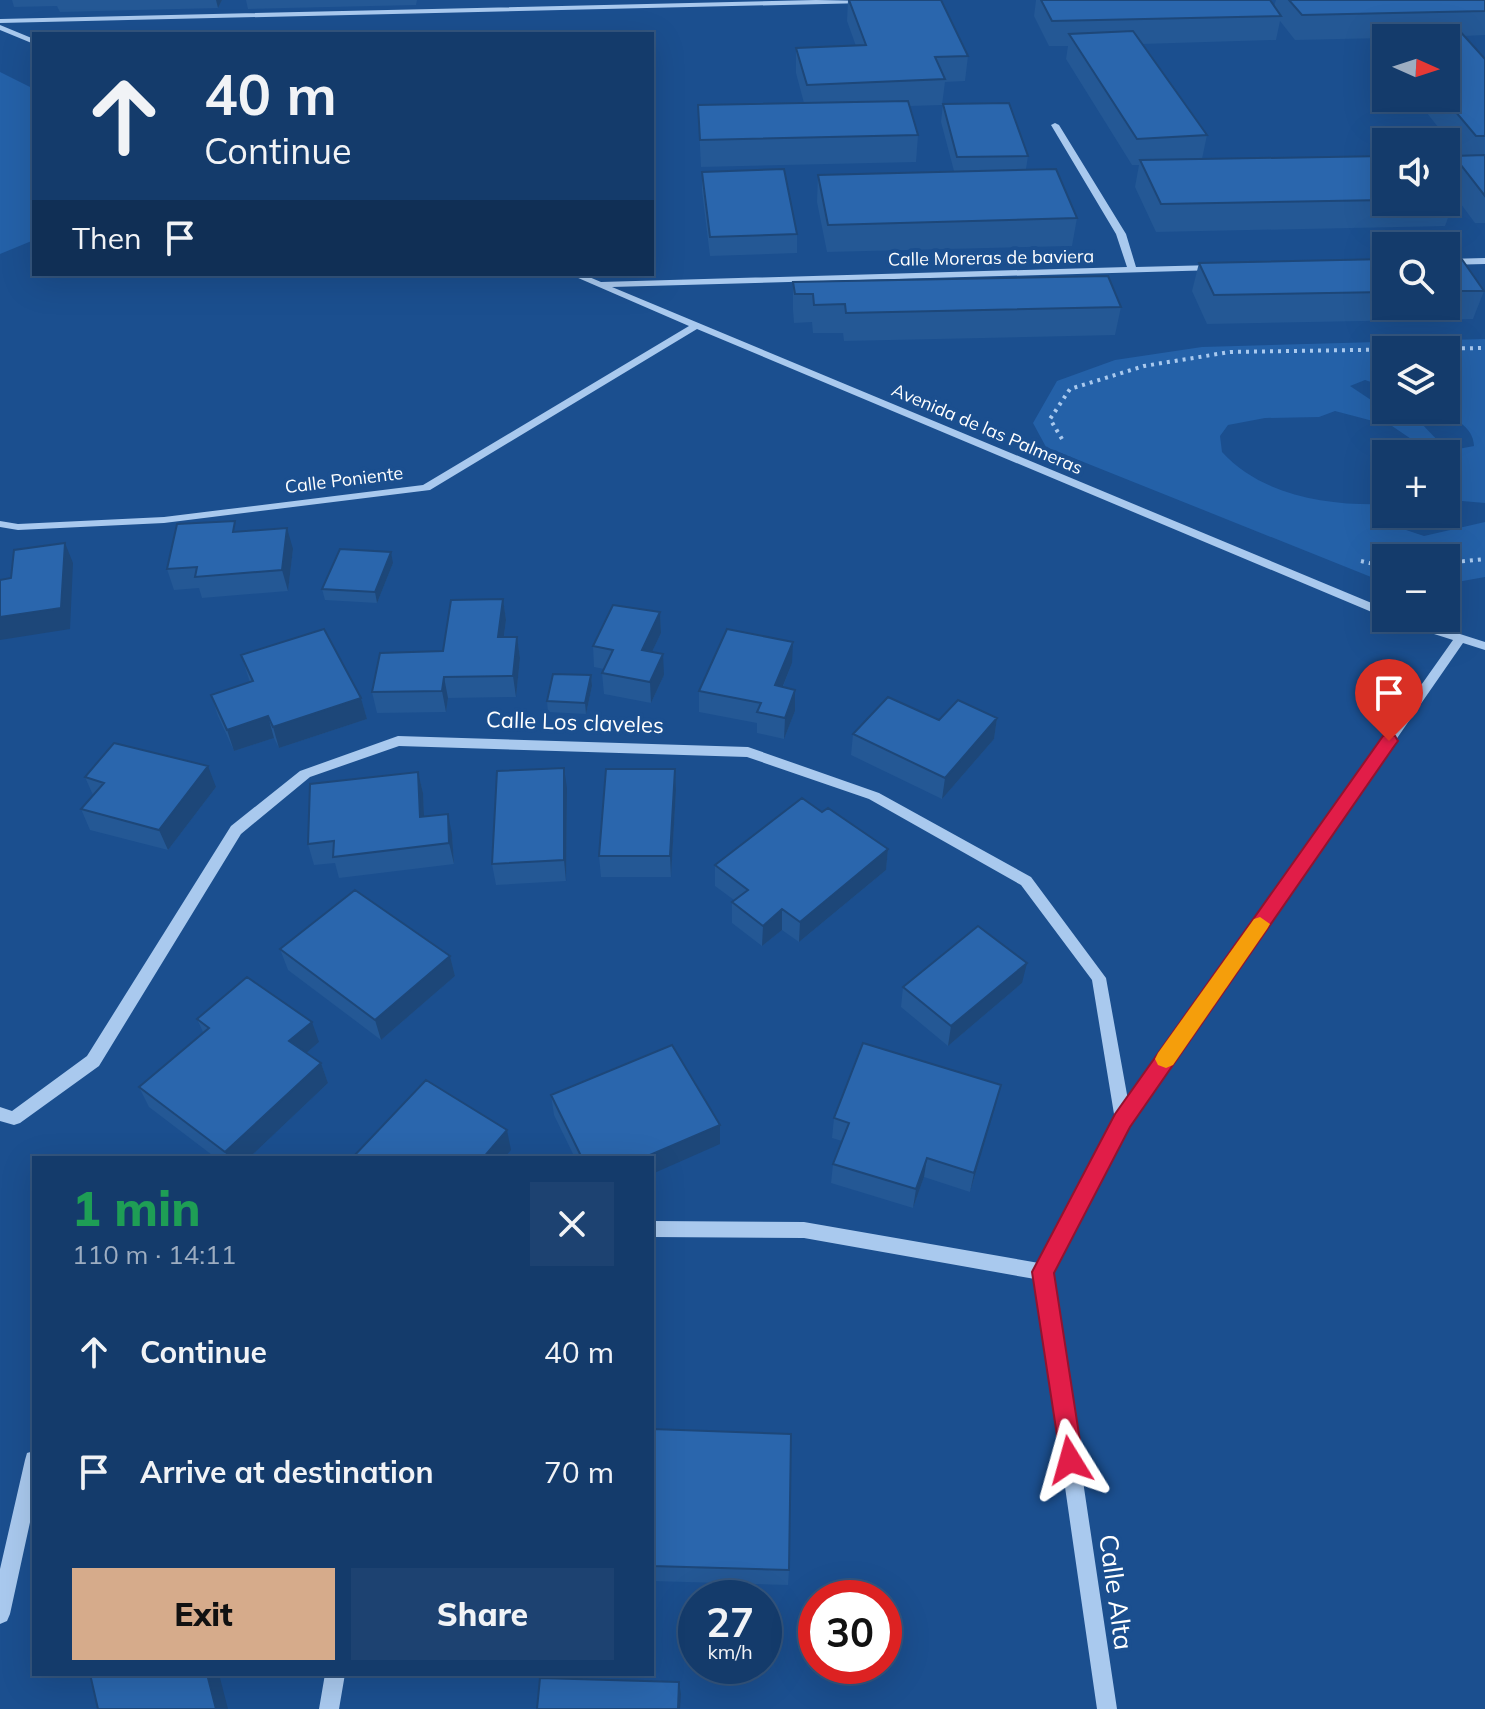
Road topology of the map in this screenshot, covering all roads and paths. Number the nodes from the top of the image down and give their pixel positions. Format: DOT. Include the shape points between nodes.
graph roads {
  1 [pos="883,1"];
  2 [pos="0,21"];
  3 [pos="0,27"];
  4 [pos="32,41"];
  5 [pos="1055,125"];
  6 [pos="1485,261"];
  7 [pos="1460,262"];
  8 [pos="1227,268"];
  9 [pos="1132,270"];
  10 [pos="579,276"];
  11 [pos="597,284"];
  12 [pos="696,326"];
  13 [pos="1485,348"];
  14 [pos="1069,450"];
  15 [pos="0,524"];
  16 [pos="1485,559"];
  17 [pos="1358,560"];
  18 [pos="1460,562"];
  19 [pos="1372,564"];
  20 [pos="1372,608"];
  21 [pos="1439,632"];
  22 [pos="1460,639"];
  23 [pos="1485,646"];
  24 [pos="0,1114"];
  25 [pos="1123,1120"];
  26 [pos="654,1229"];
  27 [pos="1043,1272"];
  28 [pos="32,1469"];
  29 [pos="0,1614"];
  30 [pos="335,1676"];
  31 [pos="329,1709"];
  32 [pos="1107,1709"];
  1 -- 2 [label="street"];
  3 -- 4 [label="street"];
  5 -- 9 [label="street" via="1121,234"];
  6 -- 7 [label="street"];
  8 -- 9 [label="street, Calle Moreras de baviera"];
  9 -- 11 [label="street, Calle Moreras de baviera"];
  10 -- 11 [label="street, Avenida de las Palmeras"];
  11 -- 12 [label="street, Avenida de las Palmeras"];
  12 -- 15 [label="street, Calle Poniente" via="426,488 164,520"];
  12 -- 20 [label="street, Avenida de las Palmeras"];
  13 -- 14 [label="path" via="1230,352 1144,366 1070,389 1050,419"];
  16 -- 18 [label="path"];
  17 -- 19 [label="path"];
  21 -- 22 [label="street"];
  22 -- 23 [label="street"];
  22 -- 25 [label="street"];
  24 -- 25 [label="street, Calle Los claveles" via="14,1118 93,1061 236,830 305,774 398,741 748,752 874,796 1026,881 1099,978"];
  25 -- 27 [label="street"];
  26 -- 27 [label="street" via="804,1230"];
  27 -- 32 [label="street, Calle Alta"];
  28 -- 29 [label="street"];
  30 -- 31 [label="street"];
}
